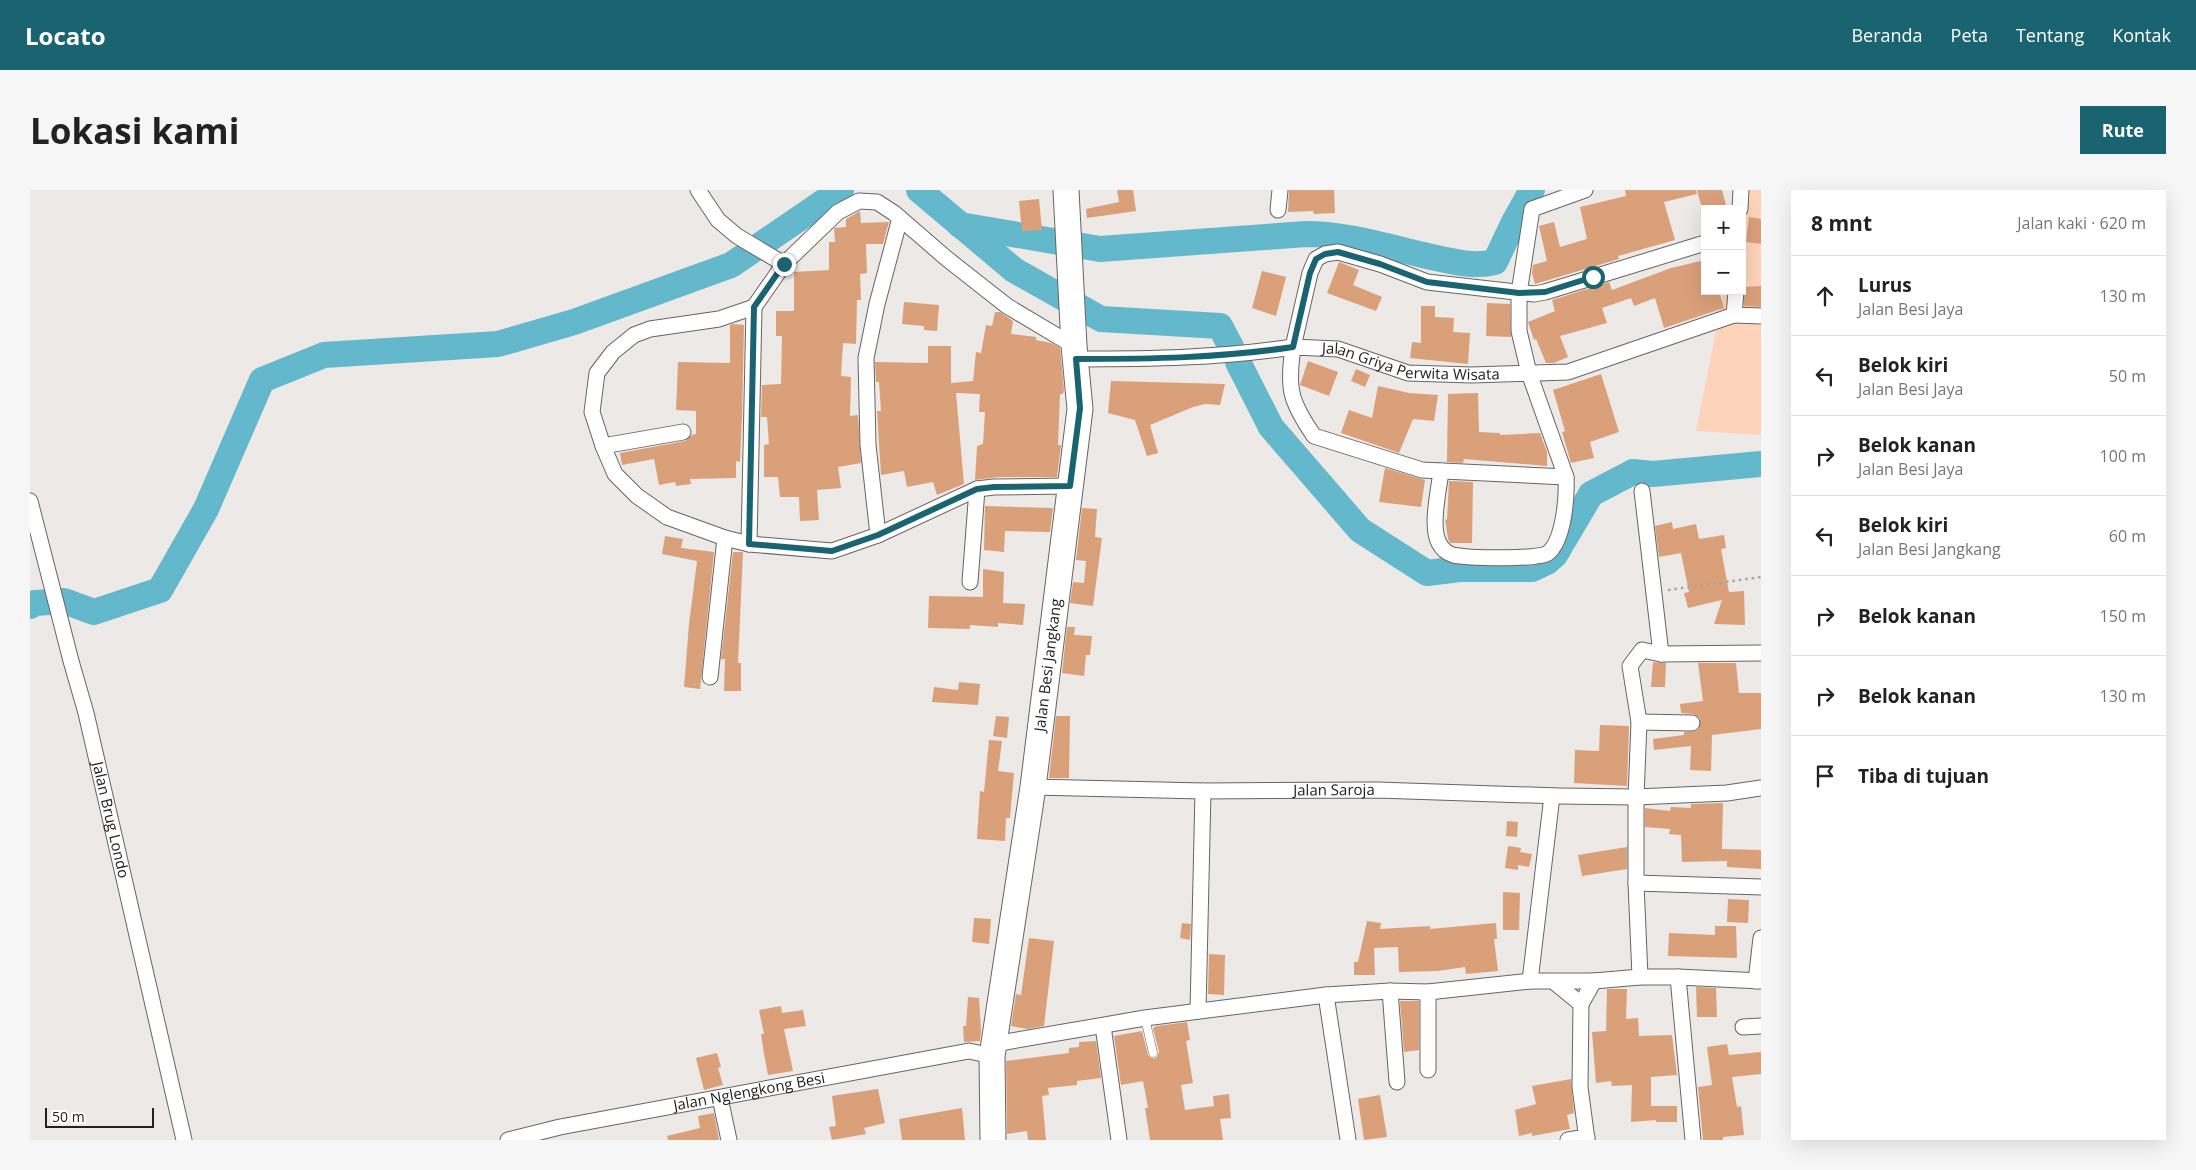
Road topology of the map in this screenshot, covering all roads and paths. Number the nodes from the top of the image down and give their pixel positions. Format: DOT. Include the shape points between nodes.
graph roads {
  1 [pos="698,190"];
  2 [pos="1066,190"];
  3 [pos="1280,190"];
  4 [pos="1585,190"];
  5 [pos="1741,190"];
  6 [pos="1740,205"];
  7 [pos="1278,210"];
  8 [pos="900,218"];
  9 [pos="1701,244"];
  10 [pos="784,264"];
  11 [pos="1519,293"];
  12 [pos="1736,295"];
  13 [pos="754,307"];
  14 [pos="1734,315"];
  15 [pos="1761,316"];
  16 [pos="1074,342"];
  17 [pos="1293,347"];
  18 [pos="1530,373"];
  19 [pos="683,432"];
  20 [pos="603,446"];
  21 [pos="1440,471"];
  22 [pos="1566,477"];
  23 [pos="1070,486"];
  24 [pos="977,489"];
  25 [pos="1642,491"];
  26 [pos="30,501"];
  27 [pos="878,535"];
  28 [pos="725,538"];
  29 [pos="749,544"];
  30 [pos="1761,577"];
  31 [pos="970,582"];
  32 [pos="1654,592"];
  33 [pos="1761,653"];
  34 [pos="1661,654"];
  35 [pos="710,677"];
  36 [pos="1639,722"];
  37 [pos="1692,723"];
  38 [pos="1033,787"];
  39 [pos="1761,788"];
  40 [pos="1203,791"];
  41 [pos="1552,796"];
  42 [pos="1636,796"];
  43 [pos="1636,883"];
  44 [pos="1761,887"];
  45 [pos="1761,938"];
  46 [pos="1640,977"];
  47 [pos="1678,977"];
  48 [pos="1530,981"];
  49 [pos="1594,981"];
  50 [pos="1759,981"];
  51 [pos="1554,982"];
  52 [pos="1390,992"];
  53 [pos="1428,992"];
  54 [pos="1326,995"];
  55 [pos="1581,1004"];
  56 [pos="1198,1010"];
  57 [pos="1145,1018"];
  58 [pos="1103,1026"];
  59 [pos="1743,1026"];
  60 [pos="1761,1026"];
  61 [pos="993,1050"];
  62 [pos="1153,1053"];
  63 [pos="1428,1070"];
  64 [pos="1397,1082"];
  65 [pos="720,1098"];
  66 [pos="1587,1138"];
  67 [pos="184,1140"];
  68 [pos="508,1140"];
  69 [pos="729,1140"];
  70 [pos="993,1140"];
  71 [pos="1119,1140"];
  72 [pos="1348,1140"];
  73 [pos="1568,1140"];
  74 [pos="1693,1140"];
  1 -- 10 [label="street" via="718,220"];
  2 -- 16 [label="main road, Jalan Besi Jangkang"];
  3 -- 7 [label="street"];
  4 -- 11 [label="street" via="1532,209"];
  5 -- 6 [label="street"];
  8 -- 10 [label="street" via="877,202 859,201 838,212"];
  8 -- 16 [label="street" via="1008,306"];
  8 -- 27 [label="street" via="866,358 868,445"];
  9 -- 11 [label="street" via="1545,292"];
  10 -- 13 [label="street"];
  11 -- 17 [label="street" via="1427,282 1338,252 1325,254 1316,259 1310,273"];
  11 -- 18 [label="street" via="1519,331"];
  12 -- 14 [label="street"];
  13 -- 20 [label="street" via="719,320 650,329 634,335 613,352 598,373 592,412"];
  13 -- 29 [label="street"];
  14 -- 15 [label="street"];
  14 -- 18 [label="street, Jalan Griya Perwita Wisata" via="1568,372"];
  16 -- 17 [label="street, Jalan Griya Perwita Wisata" via="1170,360"];
  16 -- 23 [label="main road, Jalan Besi Jangkang" via="1080,408"];
  17 -- 18 [label="street, Jalan Griya Perwita Wisata" via="1338,349 1408,373"];
  17 -- 21 [label="street" via="1290,393 1314,436 1422,470"];
  18 -- 22 [label="street"];
  19 -- 20 [label="street"];
  20 -- 28 [label="street" via="615,474 651,507 667,517"];
  21 -- 22 [label="street"];
  21 -- 22 [label="street" via="1436,534 1445,551 1454,555 1525,558 1546,555 1560,531 1567,494"];
  23 -- 24 [label="street"];
  23 -- 38 [label="main road, Jalan Besi Jangkang"];
  24 -- 27 [label="street"];
  24 -- 31 [label="street"];
  25 -- 32 [label="street"];
  26 -- 67 [label="street, Jalan Brug Londo" via="86,713"];
  27 -- 29 [label="street" via="832,551"];
  28 -- 29 [label="street"];
  28 -- 35 [label="street"];
  30 -- 32 [label="path"];
  32 -- 34 [label="street"];
  33 -- 34 [label="street"];
  34 -- 36 [label="street" via="1642,650 1630,666"];
  36 -- 37 [label="street"];
  36 -- 42 [label="street"];
  38 -- 40 [label="street, Jalan Saroja"];
  38 -- 61 [label="main road, Jalan Besi Jangkang"];
  39 -- 42 [label="street, Jalan Saroja" via="1727,793"];
  40 -- 41 [label="street, Jalan Saroja" via="1377,790"];
  40 -- 56 [label="street"];
  41 -- 42 [label="street, Jalan Saroja"];
  41 -- 48 [label="street"];
  42 -- 43 [label="street"];
  43 -- 44 [label="street"];
  43 -- 46 [label="street"];
  45 -- 50 [label="street"];
  46 -- 47 [label="street, Jalan Nglengkong Besi"];
  46 -- 49 [label="street, Jalan Nglengkong Besi"];
  47 -- 50 [label="street, Jalan Nglengkong Besi"];
  47 -- 74 [label="street"];
  48 -- 51 [label="street, Jalan Nglengkong Besi"];
  48 -- 53 [label="street, Jalan Nglengkong Besi"];
  49 -- 51 [label="street, Jalan Nglengkong Besi"];
  49 -- 55 [label="street"];
  51 -- 55 [label="street"];
  52 -- 53 [label="street, Jalan Nglengkong Besi"];
  52 -- 54 [label="street, Jalan Nglengkong Besi"];
  52 -- 64 [label="street"];
  53 -- 63 [label="street"];
  54 -- 56 [label="street, Jalan Nglengkong Besi"];
  54 -- 72 [label="street"];
  55 -- 66 [label="street" via="1580,1087"];
  56 -- 57 [label="street, Jalan Nglengkong Besi"];
  57 -- 58 [label="street, Jalan Nglengkong Besi"];
  57 -- 62 [label="lane"];
  58 -- 61 [label="street, Jalan Nglengkong Besi"];
  58 -- 71 [label="street"];
  59 -- 60 [label="street"];
  61 -- 65 [label="street, Jalan Nglengkong Besi"];
  61 -- 70 [label="main road, Jalan Besi Jangkang"];
  65 -- 68 [label="street, Jalan Nglengkong Besi"];
  65 -- 69 [label="street"];
  66 -- 73 [label="street"];
}
